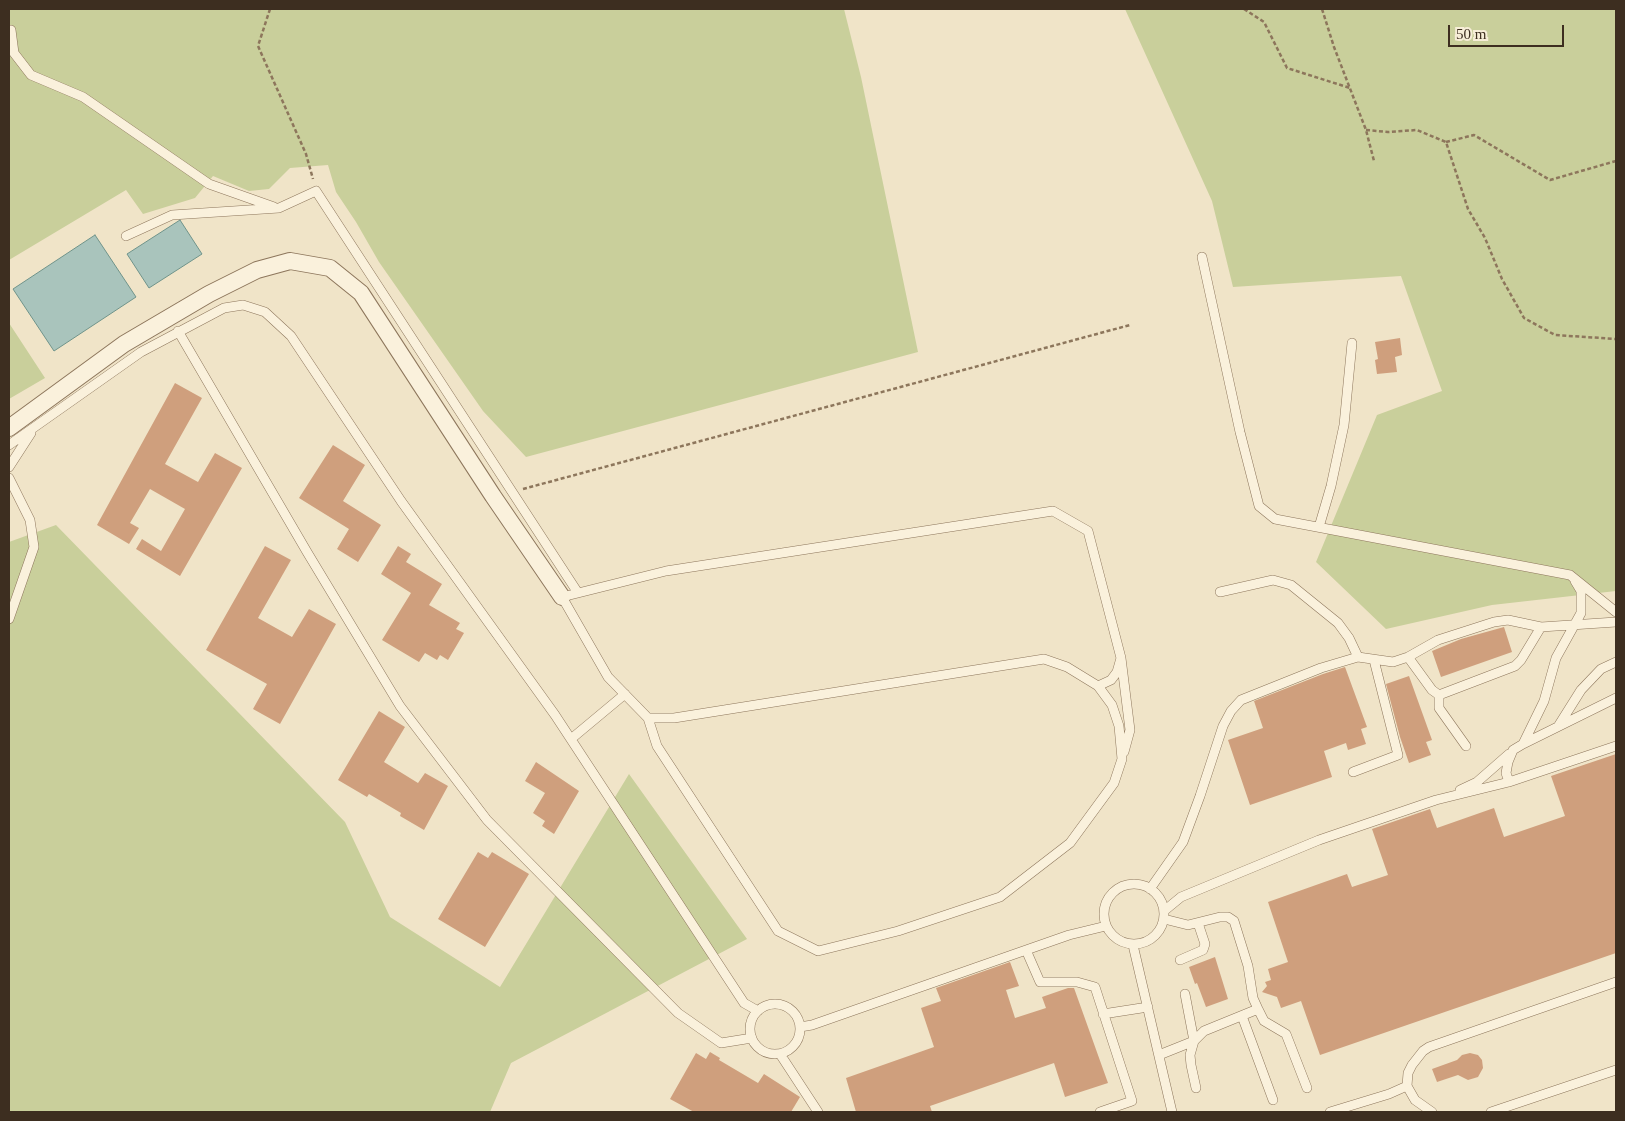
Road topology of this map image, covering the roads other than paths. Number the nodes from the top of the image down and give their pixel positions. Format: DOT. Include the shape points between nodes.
graph roads {
  1 [pos="12,30"];
  2 [pos="279,208"];
  3 [pos="126,236"];
  4 [pos="1202,257"];
  5 [pos="178,332"];
  6 [pos="1352,343"];
  7 [pos="9,428"];
  8 [pos="32,430"];
  9 [pos="9,445"];
  10 [pos="9,467"];
  11 [pos="9,478"];
  12 [pos="1319,527"];
  13 [pos="1570,575"];
  14 [pos="1220,592"];
  15 [pos="570,595"];
  16 [pos="1616,612"];
  17 [pos="9,619"];
  18 [pos="1616,622"];
  19 [pos="1575,626"];
  20 [pos="1540,627"];
  21 [pos="1358,657"];
  22 [pos="1408,657"];
  23 [pos="1121,658"];
  24 [pos="1374,660"];
  25 [pos="1616,662"];
  26 [pos="1098,686"];
  27 [pos="625,694"];
  28 [pos="1439,696"];
  29 [pos="1616,698"];
  30 [pos="648,718"];
  31 [pos="1558,726"];
  32 [pos="571,739"];
  33 [pos="1522,744"];
  34 [pos="1466,746"];
  35 [pos="1616,746"];
  36 [pos="1513,750"];
  37 [pos="1122,759"];
  38 [pos="1353,772"];
  39 [pos="1509,782"];
  40 [pos="1436,800"];
  41 [pos="1150,888"];
  42 [pos="1164,915"];
  43 [pos="1198,923"];
  44 [pos="1106,926"];
  45 [pos="1133,945"];
  46 [pos="1026,950"];
  47 [pos="1180,960"];
  48 [pos="1616,982"];
  49 [pos="1184,994"];
  50 [pos="1148,1006"];
  51 [pos="1258,1009"];
  52 [pos="758,1011"];
  53 [pos="1103,1014"];
  54 [pos="1242,1016"];
  55 [pos="800,1027"];
  56 [pos="752,1038"];
  57 [pos="1194,1042"];
  58 [pos="780,1054"];
  59 [pos="1159,1055"];
  60 [pos="1616,1070"];
  61 [pos="1407,1086"];
  62 [pos="1196,1088"];
  63 [pos="1307,1088"];
  64 [pos="1273,1100"];
  65 [pos="818,1112"];
  66 [pos="1100,1112"];
  67 [pos="1172,1112"];
  68 [pos="1330,1112"];
  69 [pos="1432,1112"];
  70 [pos="1491,1112"];
  1 -- 2 [label="lane" via="14,53 31,75 83,97 209,184"];
  2 -- 3 [label="lane" via="172,215"];
  2 -- 15 [label="lane" via="316,190 513,492"];
  4 -- 12 [label="lane" via="1259,506 1275,519"];
  5 -- 8 [label="lane" via="140,352"];
  5 -- 32 [label="lane" via="224,308 243,305 265,312 291,336 401,501"];
  5 -- 56 [label="lane" via="400,706 487,820 678,1013 721,1043"];
  6 -- 12 [label="lane" via="1344,425"];
  7 -- 15 [label="street" via="124,344 257,270 290,260 330,268 361,293 493,496"];
  8 -- 9 [label="lane"];
  8 -- 10 [label="lane"];
  11 -- 17 [label="lane" via="30,520 34,548"];
  12 -- 13 [label="lane"];
  13 -- 16 [label="lane"];
  13 -- 19 [label="lane" via="1581,591 1582,613"];
  14 -- 21 [label="lane" via="1273,580 1291,585 1338,623 1350,638"];
  15 -- 23 [label="lane" via="666,571 1053,511 1088,531"];
  15 -- 27 [label="lane" via="608,677"];
  18 -- 19 [label="lane"];
  19 -- 20 [label="lane"];
  19 -- 33 [label="lane" via="1556,658 1544,701"];
  20 -- 22 [label="lane" via="1508,620 1494,622 1438,640"];
  20 -- 28 [label="lane" via="1515,666"];
  21 -- 24 [label="lane"];
  21 -- 41 [label="lane" via="1241,700 1231,710 1183,842"];
  22 -- 24 [label="lane" via="1393,662"];
  22 -- 28 [label="lane"];
  23 -- 26 [label="lane" via="1111,680"];
  23 -- 37 [label="lane" via="1130,730"];
  24 -- 38 [label="lane" via="1398,755"];
  25 -- 31 [label="lane" via="1602,669 1581,690"];
  26 -- 30 [label="lane" via="1067,667 1044,659 674,718"];
  26 -- 37 [label="lane" via="1112,705 1120,726"];
  27 -- 30 [label="lane"];
  27 -- 32 [label="lane"];
  28 -- 34 [label="lane" via="1439,708"];
  29 -- 31 [label="lane"];
  30 -- 37 [label="lane" via="658,746 778,931 818,951 898,931 1000,897 1070,843 1114,783"];
  31 -- 33 [label="lane"];
  32 -- 52 [label="lane" via="744,1003"];
  33 -- 36 [label="lane"];
  35 -- 39 [label="lane"];
  36 -- 39 [label="lane" via="1506,773"];
  36 -- 40 [label="lane" via="1477,782"];
  39 -- 40 [label="lane"];
  40 -- 42 [label="lane" via="1320,840 1181,897"];
  41 -- 42 [label="lane" via="1162,902"];
  41 -- 44 [label="lane" via="1132,884 1114,892 1105,908"];
  42 -- 43 [label="lane" via="1188,925"];
  42 -- 45 [label="lane" via="1157,935"];
  43 -- 47 [label="lane" via="1205,944 1203,950"];
  43 -- 51 [label="lane" via="1220,917 1228,917 1234,922"];
  44 -- 45 [label="lane" via="1117,940"];
  44 -- 46 [label="lane"];
  45 -- 50 [label="lane"];
  46 -- 53 [label="lane" via="1040,982 1077,982 1095,987"];
  46 -- 55 [label="lane"];
  48 -- 61 [label="lane" via="1429,1047 1412,1065"];
  49 -- 57 [label="lane"];
  50 -- 53 [label="lane"];
  50 -- 59 [label="lane"];
  51 -- 54 [label="lane"];
  51 -- 63 [label="lane" via="1264,1021 1286,1034"];
  52 -- 55 [label="lane" via="772,1004 780,1005 794,1012"];
  52 -- 56 [label="lane" via="751,1024"];
  53 -- 66 [label="lane" via="1132,1101"];
  54 -- 57 [label="lane" via="1204,1031"];
  54 -- 64 [label="lane"];
  55 -- 58 [label="lane" via="797,1041"];
  56 -- 58 [label="lane" via="760,1049"];
  57 -- 59 [label="lane"];
  57 -- 62 [label="lane" via="1190,1065"];
  58 -- 65 [label="lane"];
  59 -- 67 [label="lane"];
  60 -- 70 [label="lane"];
  61 -- 68 [label="lane"];
  61 -- 69 [label="lane" via="1415,1100"];
}
